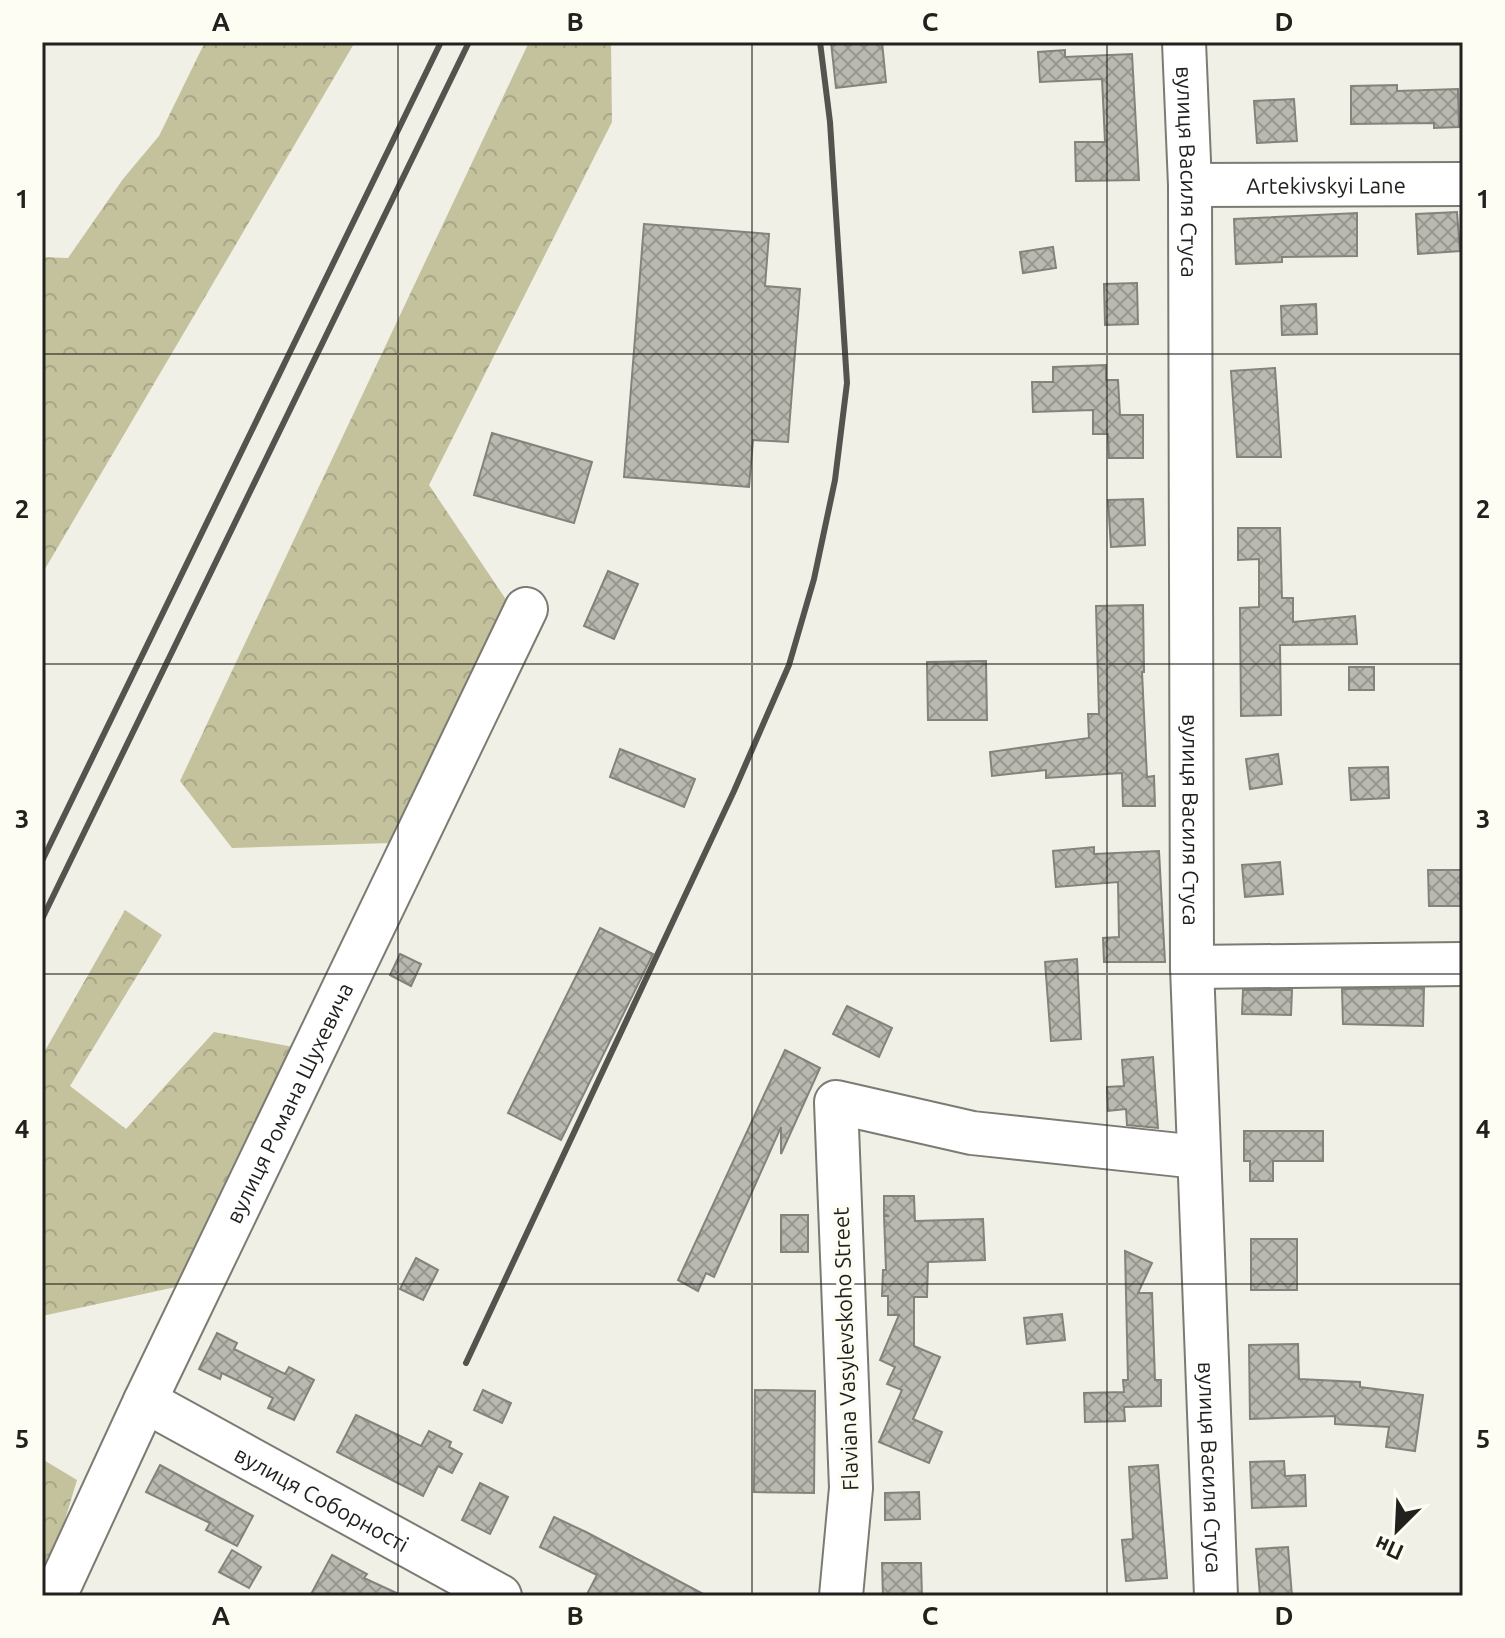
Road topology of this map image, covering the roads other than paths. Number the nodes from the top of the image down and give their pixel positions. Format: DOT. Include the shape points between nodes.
graph roads {
  1 [pos="1184,42"];
  2 [pos="1463,184"];
  3 [pos="1190,185"];
  4 [pos="526,609"];
  5 [pos="1463,964"];
  6 [pos="1192,967"];
  7 [pos="1198,1157"];
  8 [pos="145,1401"];
  9 [pos="484,1592"];
  10 [pos="55,1596"];
  11 [pos="841,1596"];
  12 [pos="1216,1596"];
  1 -- 3 [label="street, вулиця Василя Стуса"];
  2 -- 3 [label="street, Artekivskyi Lane"];
  3 -- 6 [label="street, вулиця Василя Стуса"];
  4 -- 8 [label="street, вулиця Романа Шухевича"];
  5 -- 6 [label="street"];
  6 -- 7 [label="street, вулиця Василя Стуса"];
  7 -- 11 [label="street, Flaviana Vasylevskoho Street" via="972,1133 836,1102 851,1488"];
  7 -- 12 [label="street, вулиця Василя Стуса"];
  8 -- 9 [label="street, вулиця Соборності"];
  8 -- 10 [label="street, вулиця Романа Шухевича"];
}
